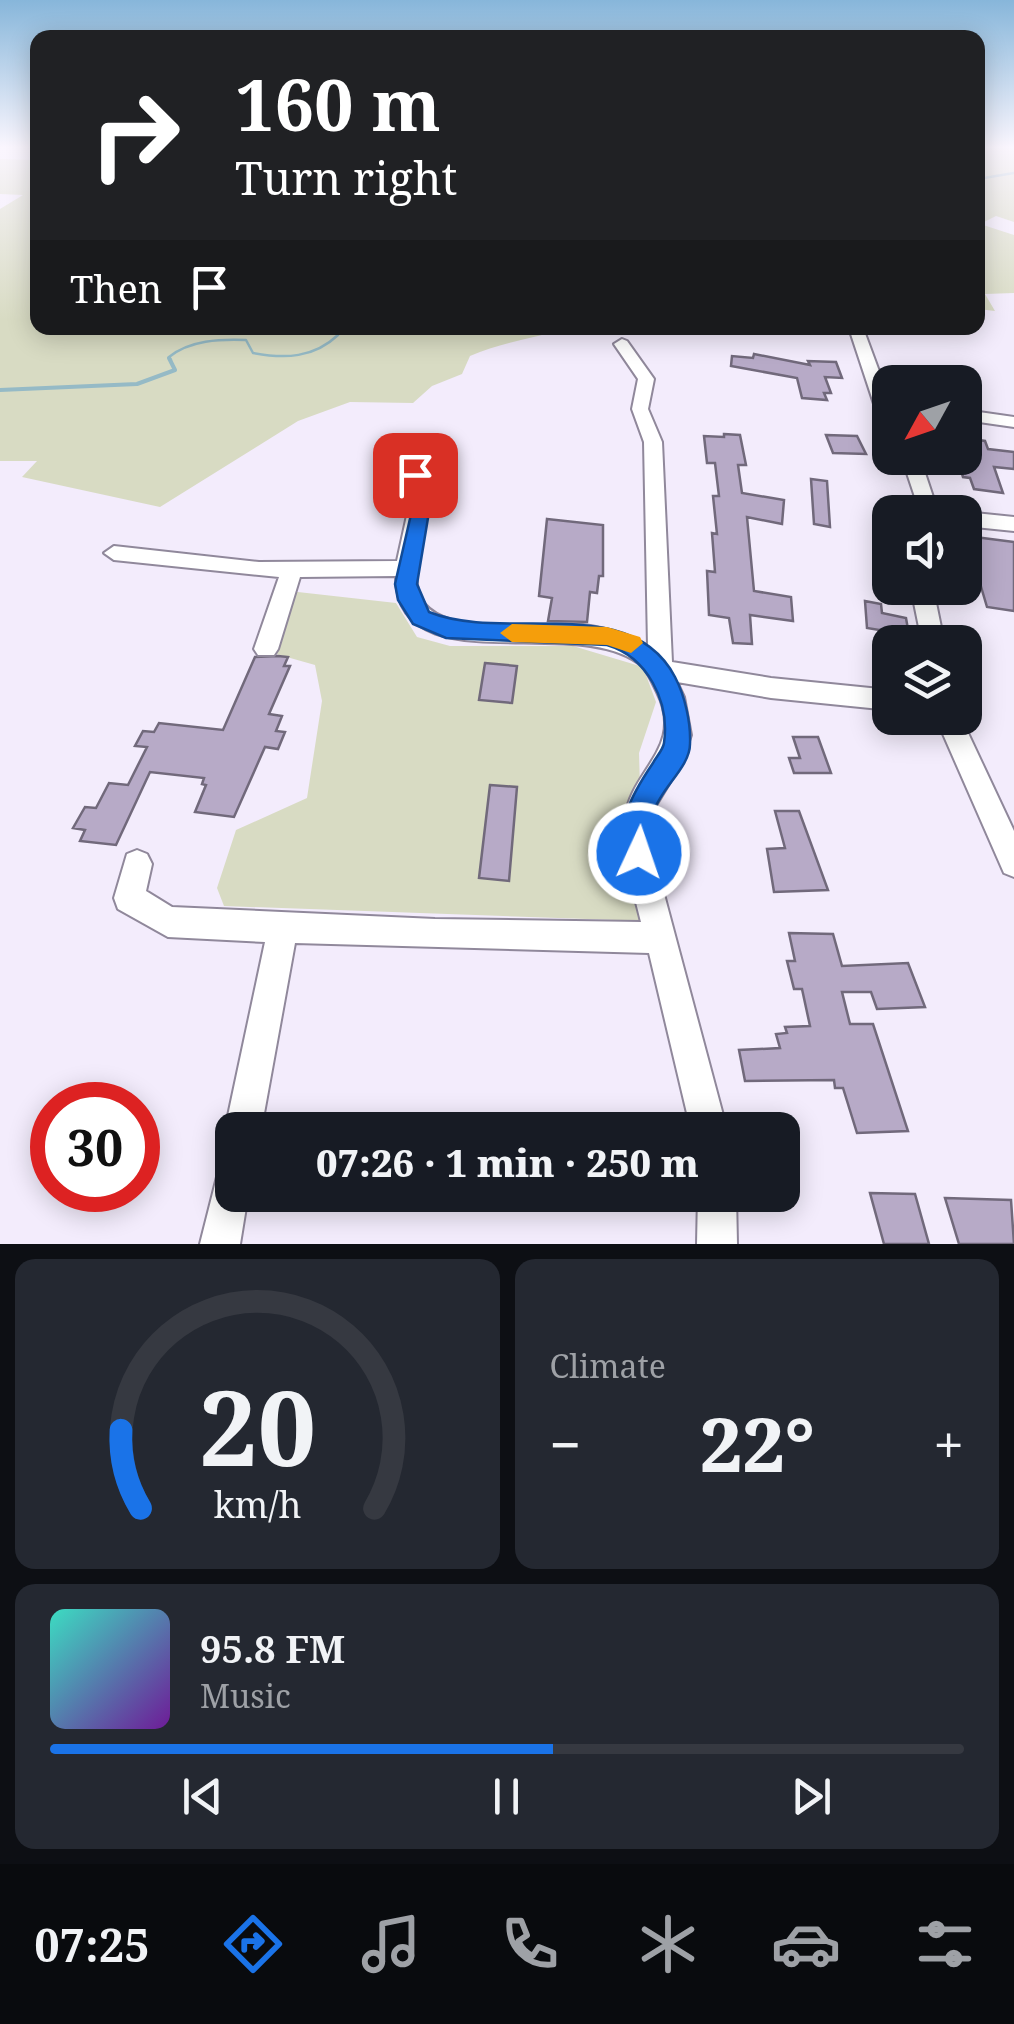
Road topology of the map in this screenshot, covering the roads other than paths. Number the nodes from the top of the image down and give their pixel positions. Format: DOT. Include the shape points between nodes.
graph roads {
  1 [pos="859,335"];
  2 [pos="622,344"];
  3 [pos="872,370"];
  4 [pos="982,417"];
  5 [pos="1014,422"];
  6 [pos="401,464"];
  7 [pos="982,521"];
  8 [pos="1014,524"];
  9 [pos="114,553"];
  10 [pos="408,568"];
  11 [pos="292,570"];
  12 [pos="266,649"];
  13 [pos="660,670"];
  14 [pos="872,698"];
  15 [pos="957,735"];
  16 [pos="1014,863"];
  17 [pos="137,864"];
  18 [pos="284,927"];
  19 [pos="660,938"];
  20 [pos="247,1112"];
  21 [pos="704,1112"];
  22 [pos="226,1212"];
  23 [pos="717,1212"];
  24 [pos="220,1244"];
  25 [pos="717,1244"];
  1 -- 3 [label="street"];
  2 -- 13 [label="street" via="646,379 640,409 653,442"];
  4 -- 5 [label="street"];
  6 -- 10 [label="street" via="423,488"];
  7 -- 8 [label="street"];
  9 -- 11 [label="street"];
  10 -- 11 [label="street"];
  10 -- 13 [label="street" via="410,600 431,625 607,636 633,644"];
  11 -- 12 [label="street"];
  13 -- 14 [label="street"];
  13 -- 19 [label="street" via="671,692 678,747 651,784 637,826"];
  15 -- 16 [label="street"];
  17 -- 18 [label="street" via="129,898 168,922"];
  18 -- 19 [label="street"];
  18 -- 20 [label="street"];
  19 -- 21 [label="street"];
  22 -- 24 [label="street"];
  23 -- 25 [label="street"];
}
